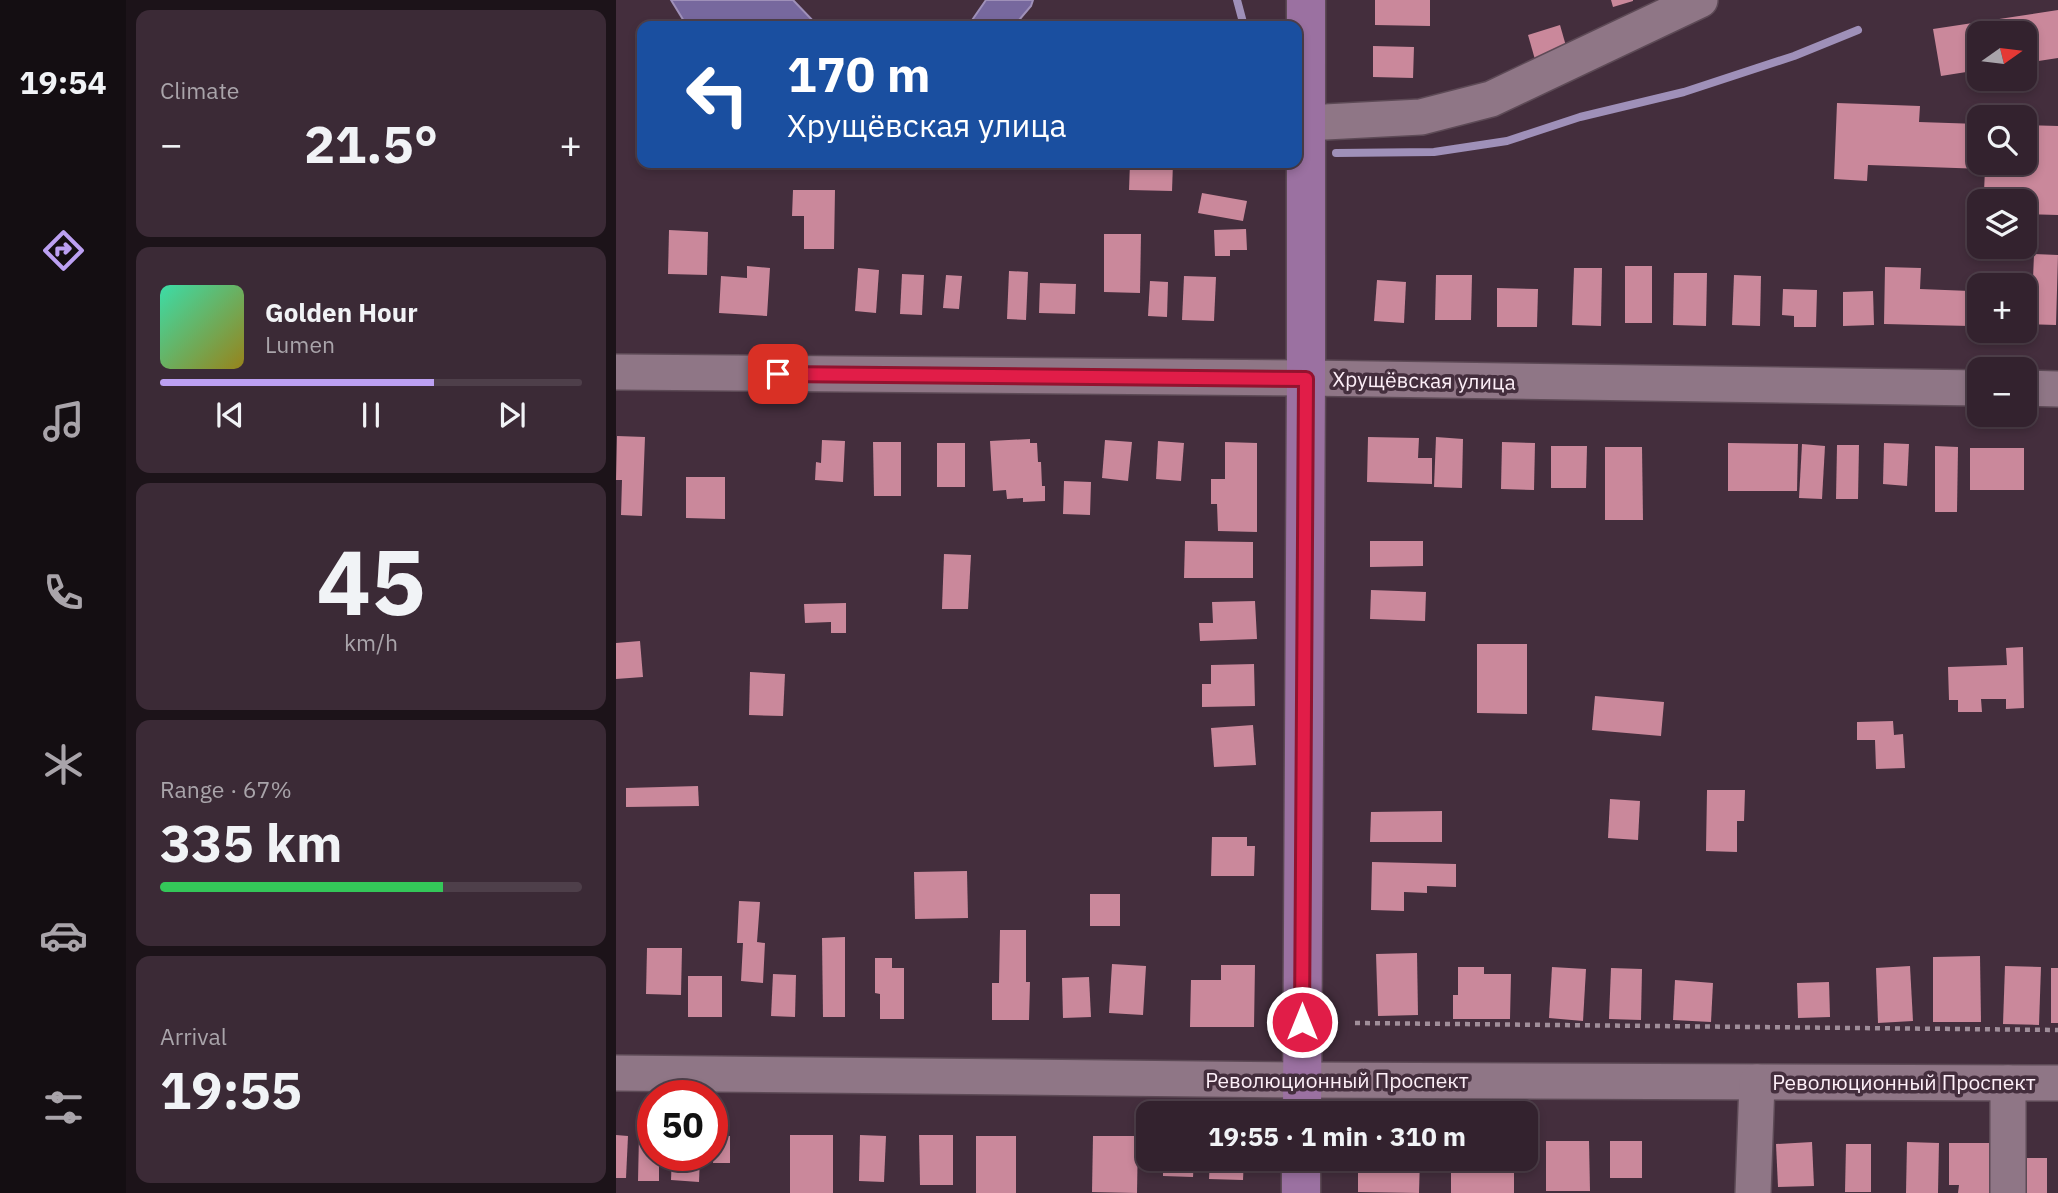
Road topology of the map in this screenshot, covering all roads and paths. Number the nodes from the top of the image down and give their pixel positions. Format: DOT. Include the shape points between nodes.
graph roads {
  1 [pos="1306,0"];
  2 [pos="1700,0"];
  3 [pos="1306,123"];
  4 [pos="616,372"];
  5 [pos="1306,379"];
  6 [pos="1967,387"];
  7 [pos="2037,388"];
  8 [pos="2058,388"];
  9 [pos="1355,1023"];
  10 [pos="2058,1030"];
  11 [pos="616,1073"];
  12 [pos="1757,1082"];
  13 [pos="2008,1083"];
  14 [pos="2058,1083"];
  15 [pos="1302,1097"];
  16 [pos="1301,1171"];
  17 [pos="1301,1193"];
  18 [pos="1753,1193"];
  19 [pos="2008,1193"];
  1 -- 3 [label="main road"];
  2 -- 3 [label="street" via="1491,99 1421,117"];
  3 -- 5 [label="main road"];
  4 -- 5 [label="street, Хрущёвская улица"];
  5 -- 6 [label="street, Хрущёвская улица"];
  5 -- 15 [label="main road"];
  7 -- 8 [label="street"];
  9 -- 10 [label="path"];
  11 -- 15 [label="street, Революционный Проспект"];
  12 -- 13 [label="street, Революционный Проспект"];
  12 -- 15 [label="street, Революционный Проспект"];
  12 -- 18 [label="street"];
  13 -- 14 [label="street, Революционный Проспект"];
  13 -- 19 [label="street"];
  16 -- 17 [label="main road"];
}
